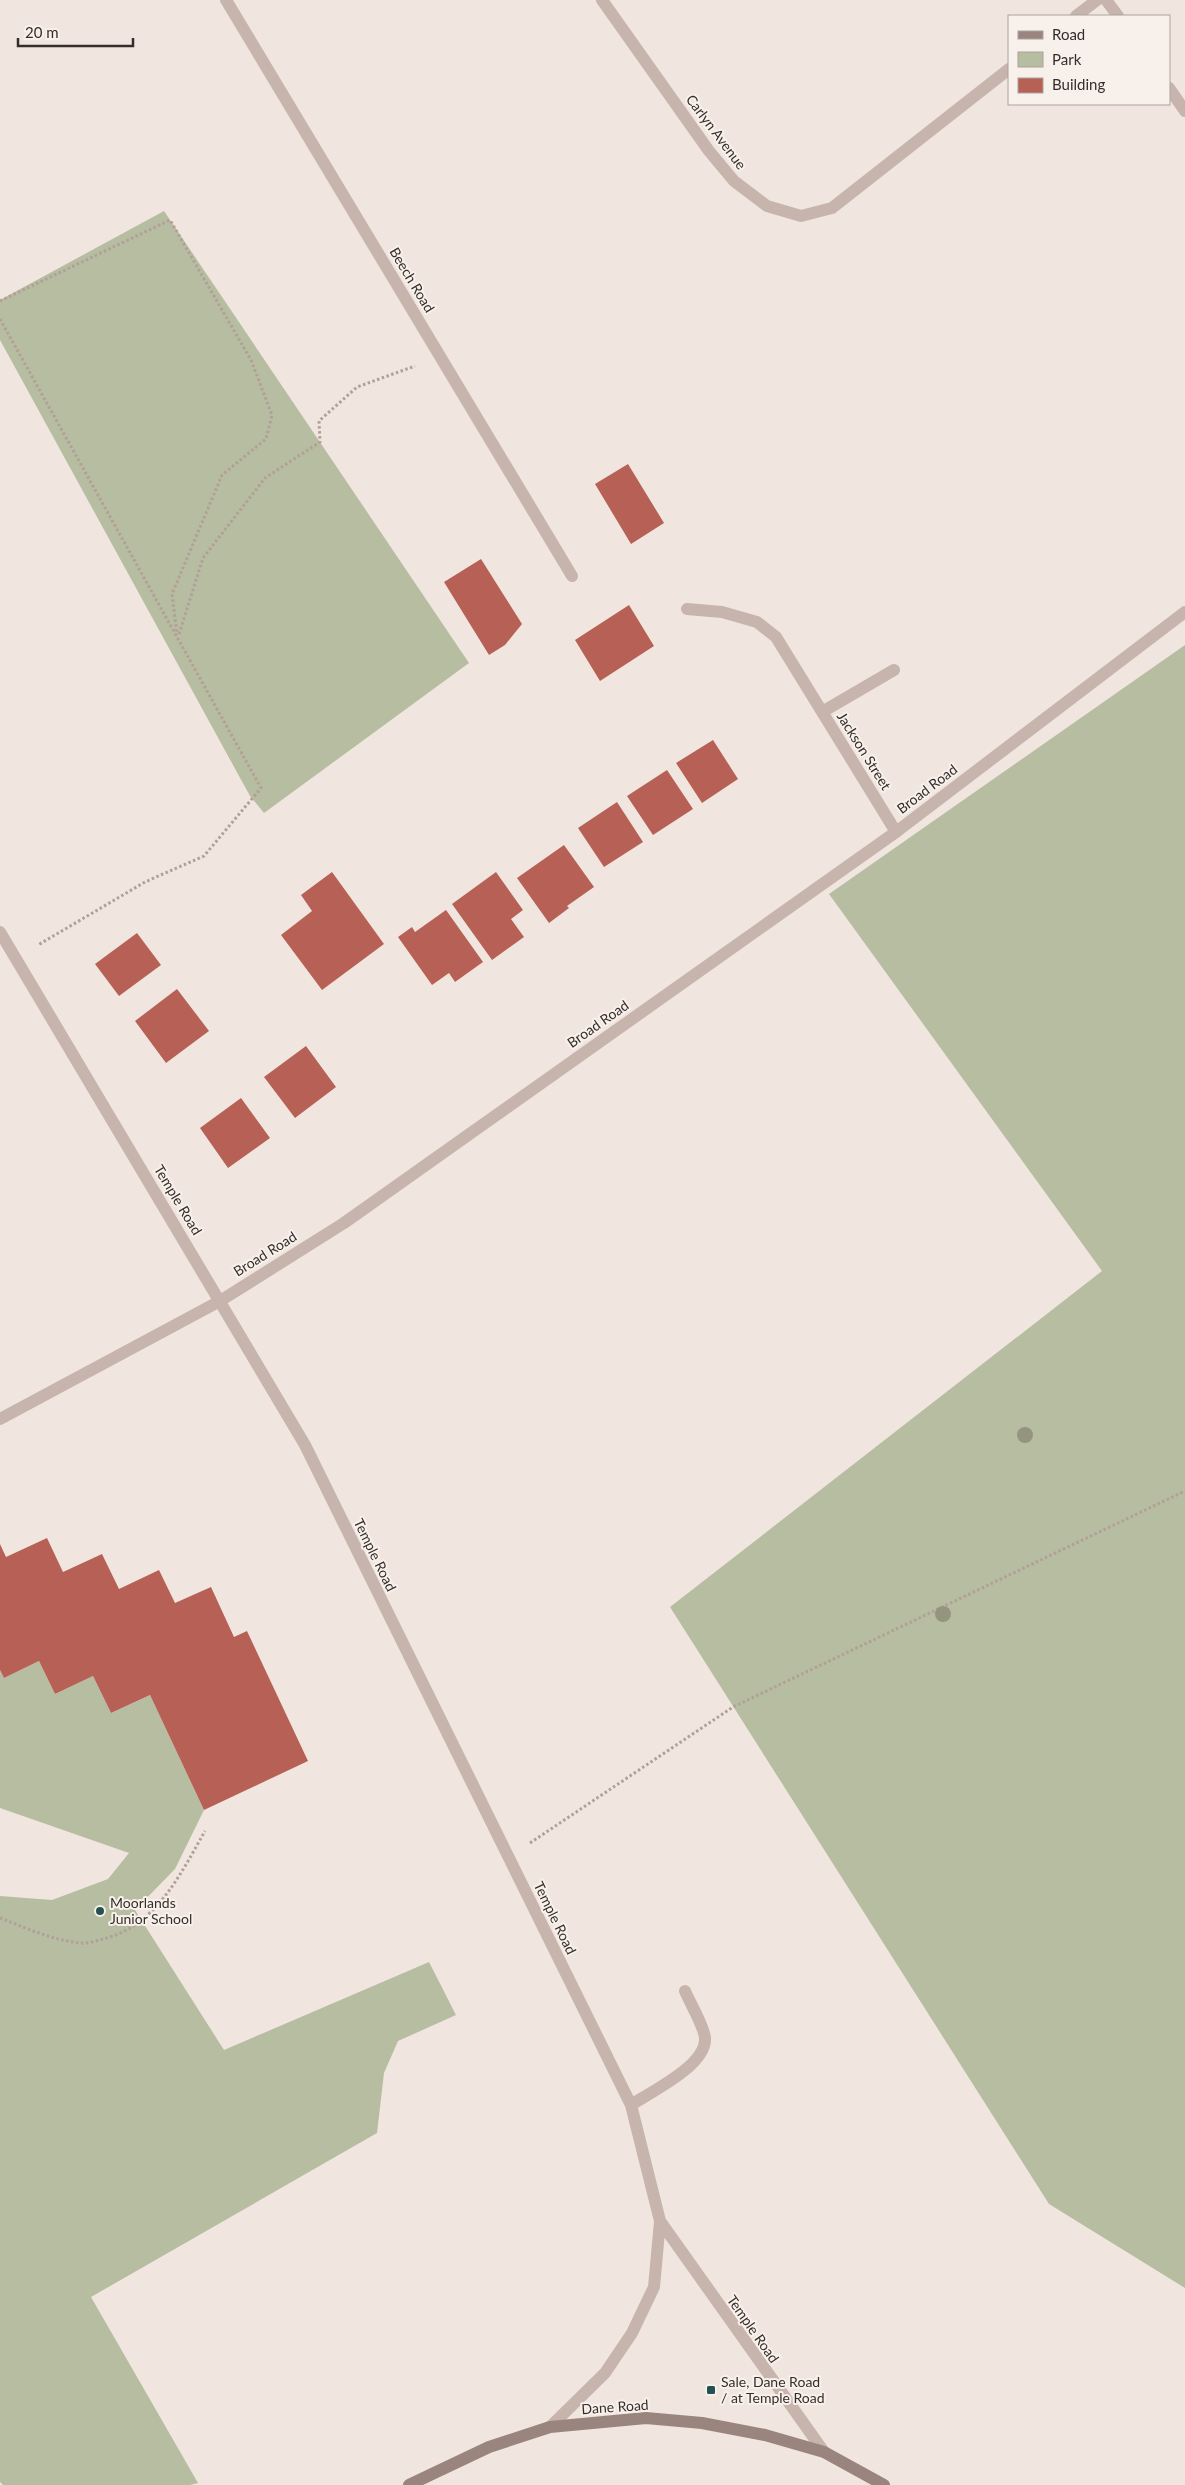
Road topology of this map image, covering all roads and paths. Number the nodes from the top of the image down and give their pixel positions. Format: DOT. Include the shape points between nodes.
graph roads {
  1 [pos="226,0"];
  2 [pos="602,0"];
  3 [pos="1097,0"];
  4 [pos="1106,0"];
  5 [pos="1077,15"];
  6 [pos="1117,15"];
  7 [pos="1008,70"];
  8 [pos="1170,89"];
  9 [pos="1185,111"];
  10 [pos="0,301"];
  11 [pos="0,320"];
  12 [pos="440,356"];
  13 [pos="572,576"];
  14 [pos="686,609"];
  15 [pos="1185,612"];
  16 [pos="178,637"];
  17 [pos="894,670"];
  18 [pos="822,712"];
  19 [pos="896,832"];
  20 [pos="0,932"];
  21 [pos="16,958"];
  22 [pos="220,1301"];
  23 [pos="0,1419"];
  24 [pos="1185,1490"];
  25 [pos="205,1832"];
  26 [pos="508,1857"];
  27 [pos="0,1918"];
  28 [pos="685,1992"];
  29 [pos="631,2105"];
  30 [pos="660,2221"];
  31 [pos="550,2427"];
  32 [pos="824,2452"];
  33 [pos="409,2485"];
  34 [pos="884,2485"];
  1 -- 12 [label="street, Beech Road"];
  2 -- 7 [label="street, Carlyn Avenue" via="709,151 734,181 767,206 801,216 832,208"];
  3 -- 5 [label="street"];
  4 -- 6 [label="street"];
  8 -- 9 [label="street"];
  10 -- 16 [label="path" via="170,220 251,360 272,415 266,439 222,475 172,594"];
  11 -- 16 [label="path"];
  12 -- 13 [label="street, Beech Road"];
  12 -- 16 [label="path" via="357,387 319,421 320,442 265,478 203,558"];
  14 -- 18 [label="street, Jackson Street" via="722,612 757,622 776,637"];
  15 -- 19 [label="street, Broad Road"];
  16 -- 21 [label="path" via="261,788 204,856 145,882"];
  17 -- 18 [label="street, Jackson Street"];
  18 -- 19 [label="street, Jackson Street"];
  19 -- 22 [label="street, Broad Road" via="344,1223"];
  20 -- 21 [label="street, Temple Road"];
  21 -- 22 [label="street, Temple Road"];
  22 -- 23 [label="street, Broad Road"];
  22 -- 26 [label="street, Temple Road" via="305,1445"];
  24 -- 26 [label="path" via="733,1707"];
  25 -- 27 [label="path" via="176,1882 150,1914 117,1936 83,1944 49,1937"];
  26 -- 29 [label="street, Temple Road"];
  28 -- 29 [label="street" via="705,2038 701,2054 686,2070"];
  29 -- 30 [label="street, Temple Road"];
  30 -- 31 [label="street, Temple Road" via="654,2287 632,2333 605,2373"];
  30 -- 32 [label="street, Temple Road"];
  31 -- 32 [label="main road, Dane Road" via="646,2418 702,2423 756,2433"];
  31 -- 33 [label="main road, Dane Road" via="489,2447"];
  32 -- 34 [label="main road, Dane Road"];
}
